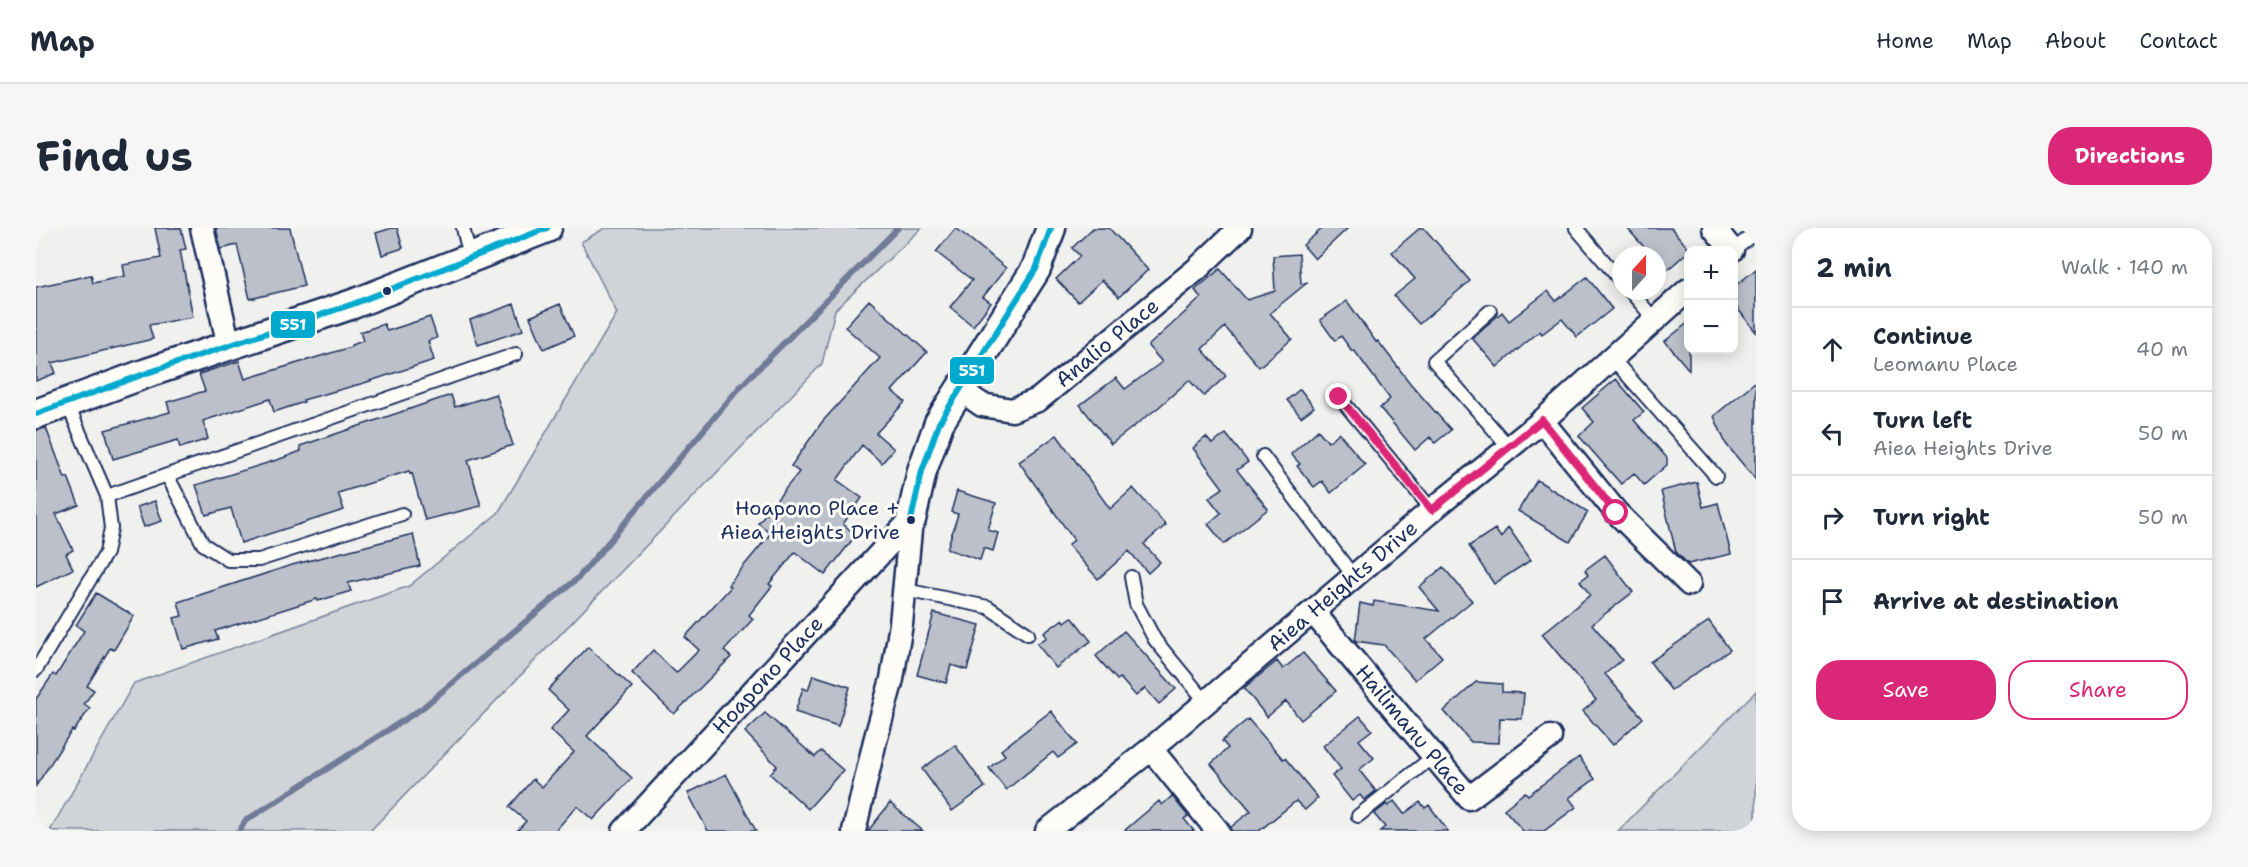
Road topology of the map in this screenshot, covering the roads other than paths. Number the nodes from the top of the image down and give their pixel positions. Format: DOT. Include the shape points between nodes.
graph roads {
  1 [pos="202,228"];
  2 [pos="464,228"];
  3 [pos="547,228"];
  4 [pos="1051,228"];
  5 [pos="1240,228"];
  6 [pos="1576,228"];
  7 [pos="1714,228"];
  8 [pos="1756,232"];
  9 [pos="1730,246"];
  10 [pos="1738,246"];
  11 [pos="471,259"];
  12 [pos="1612,270"];
  13 [pos="1684,294"];
  14 [pos="1637,300"];
  15 [pos="1490,311"];
  16 [pos="1654,320"];
  17 [pos="229,346"];
  18 [pos="516,354"];
  19 [pos="1612,358"];
  20 [pos="959,389"];
  21 [pos="1339,397"];
  22 [pos="66,401"];
  23 [pos="36,414"];
  24 [pos="1542,420"];
  25 [pos="1509,447"];
  26 [pos="1263,456"];
  27 [pos="167,475"];
  28 [pos="1716,476"];
  29 [pos="107,496"];
  30 [pos="1432,510"];
  31 [pos="402,514"];
  32 [pos="911,520"];
  33 [pos="1131,577"];
  34 [pos="1354,577"];
  35 [pos="1689,584"];
  36 [pos="905,590"];
  37 [pos="1313,612"];
  38 [pos="1028,634"];
  39 [pos="36,670"];
  40 [pos="1206,702"];
  41 [pos="1550,737"];
  42 [pos="1151,749"];
  43 [pos="1434,756"];
  44 [pos="1358,816"];
  45 [pos="624,831"];
  46 [pos="854,831"];
  47 [pos="1047,831"];
  48 [pos="1218,831"];
  1 -- 17 [label="street"];
  2 -- 11 [label="lane"];
  3 -- 11 [label="street"];
  4 -- 20 [label="street" via="1036,269"];
  5 -- 20 [label="street, Analio Place" via="1038,400 1012,410 982,405"];
  6 -- 12 [label="lane"];
  7 -- 9 [label="street"];
  8 -- 10 [label="lane"];
  11 -- 17 [label="street"];
  13 -- 16 [label="street, Aiea Heights Drive"];
  14 -- 16 [label="lane"];
  15 -- 25 [label="lane" via="1434,360"];
  16 -- 19 [label="street, Aiea Heights Drive"];
  17 -- 22 [label="street"];
  18 -- 27 [label="lane"];
  19 -- 24 [label="street, Aiea Heights Drive"];
  19 -- 28 [label="lane"];
  20 -- 32 [label="street" via="939,423 922,471"];
  21 -- 30 [label="lane"];
  22 -- 23 [label="street"];
  22 -- 29 [label="lane"];
  24 -- 25 [label="street, Aiea Heights Drive"];
  24 -- 35 [label="street" via="1616,513"];
  25 -- 30 [label="street, Aiea Heights Drive"];
  26 -- 34 [label="lane"];
  27 -- 29 [label="lane"];
  27 -- 31 [label="lane" via="203,544 228,560 259,560"];
  29 -- 39 [label="lane" via="111,528 106,553"];
  30 -- 34 [label="street, Aiea Heights Drive"];
  32 -- 36 [label="street"];
  32 -- 45 [label="street, Hoapono Place"];
  33 -- 40 [label="lane" via="1136,604 1155,640"];
  34 -- 37 [label="street, Aiea Heights Drive"];
  36 -- 38 [label="lane" via="988,607"];
  36 -- 46 [label="street" via="892,680"];
  37 -- 40 [label="street, Aiea Heights Drive"];
  37 -- 43 [label="street, Hailimanu Place"];
  40 -- 42 [label="street, Aiea Heights Drive"];
  41 -- 43 [label="street, Hailimanu Place" via="1469,798"];
  42 -- 47 [label="street, Aiea Heights Drive"];
  42 -- 48 [label="street"];
  43 -- 44 [label="lane"];
}
